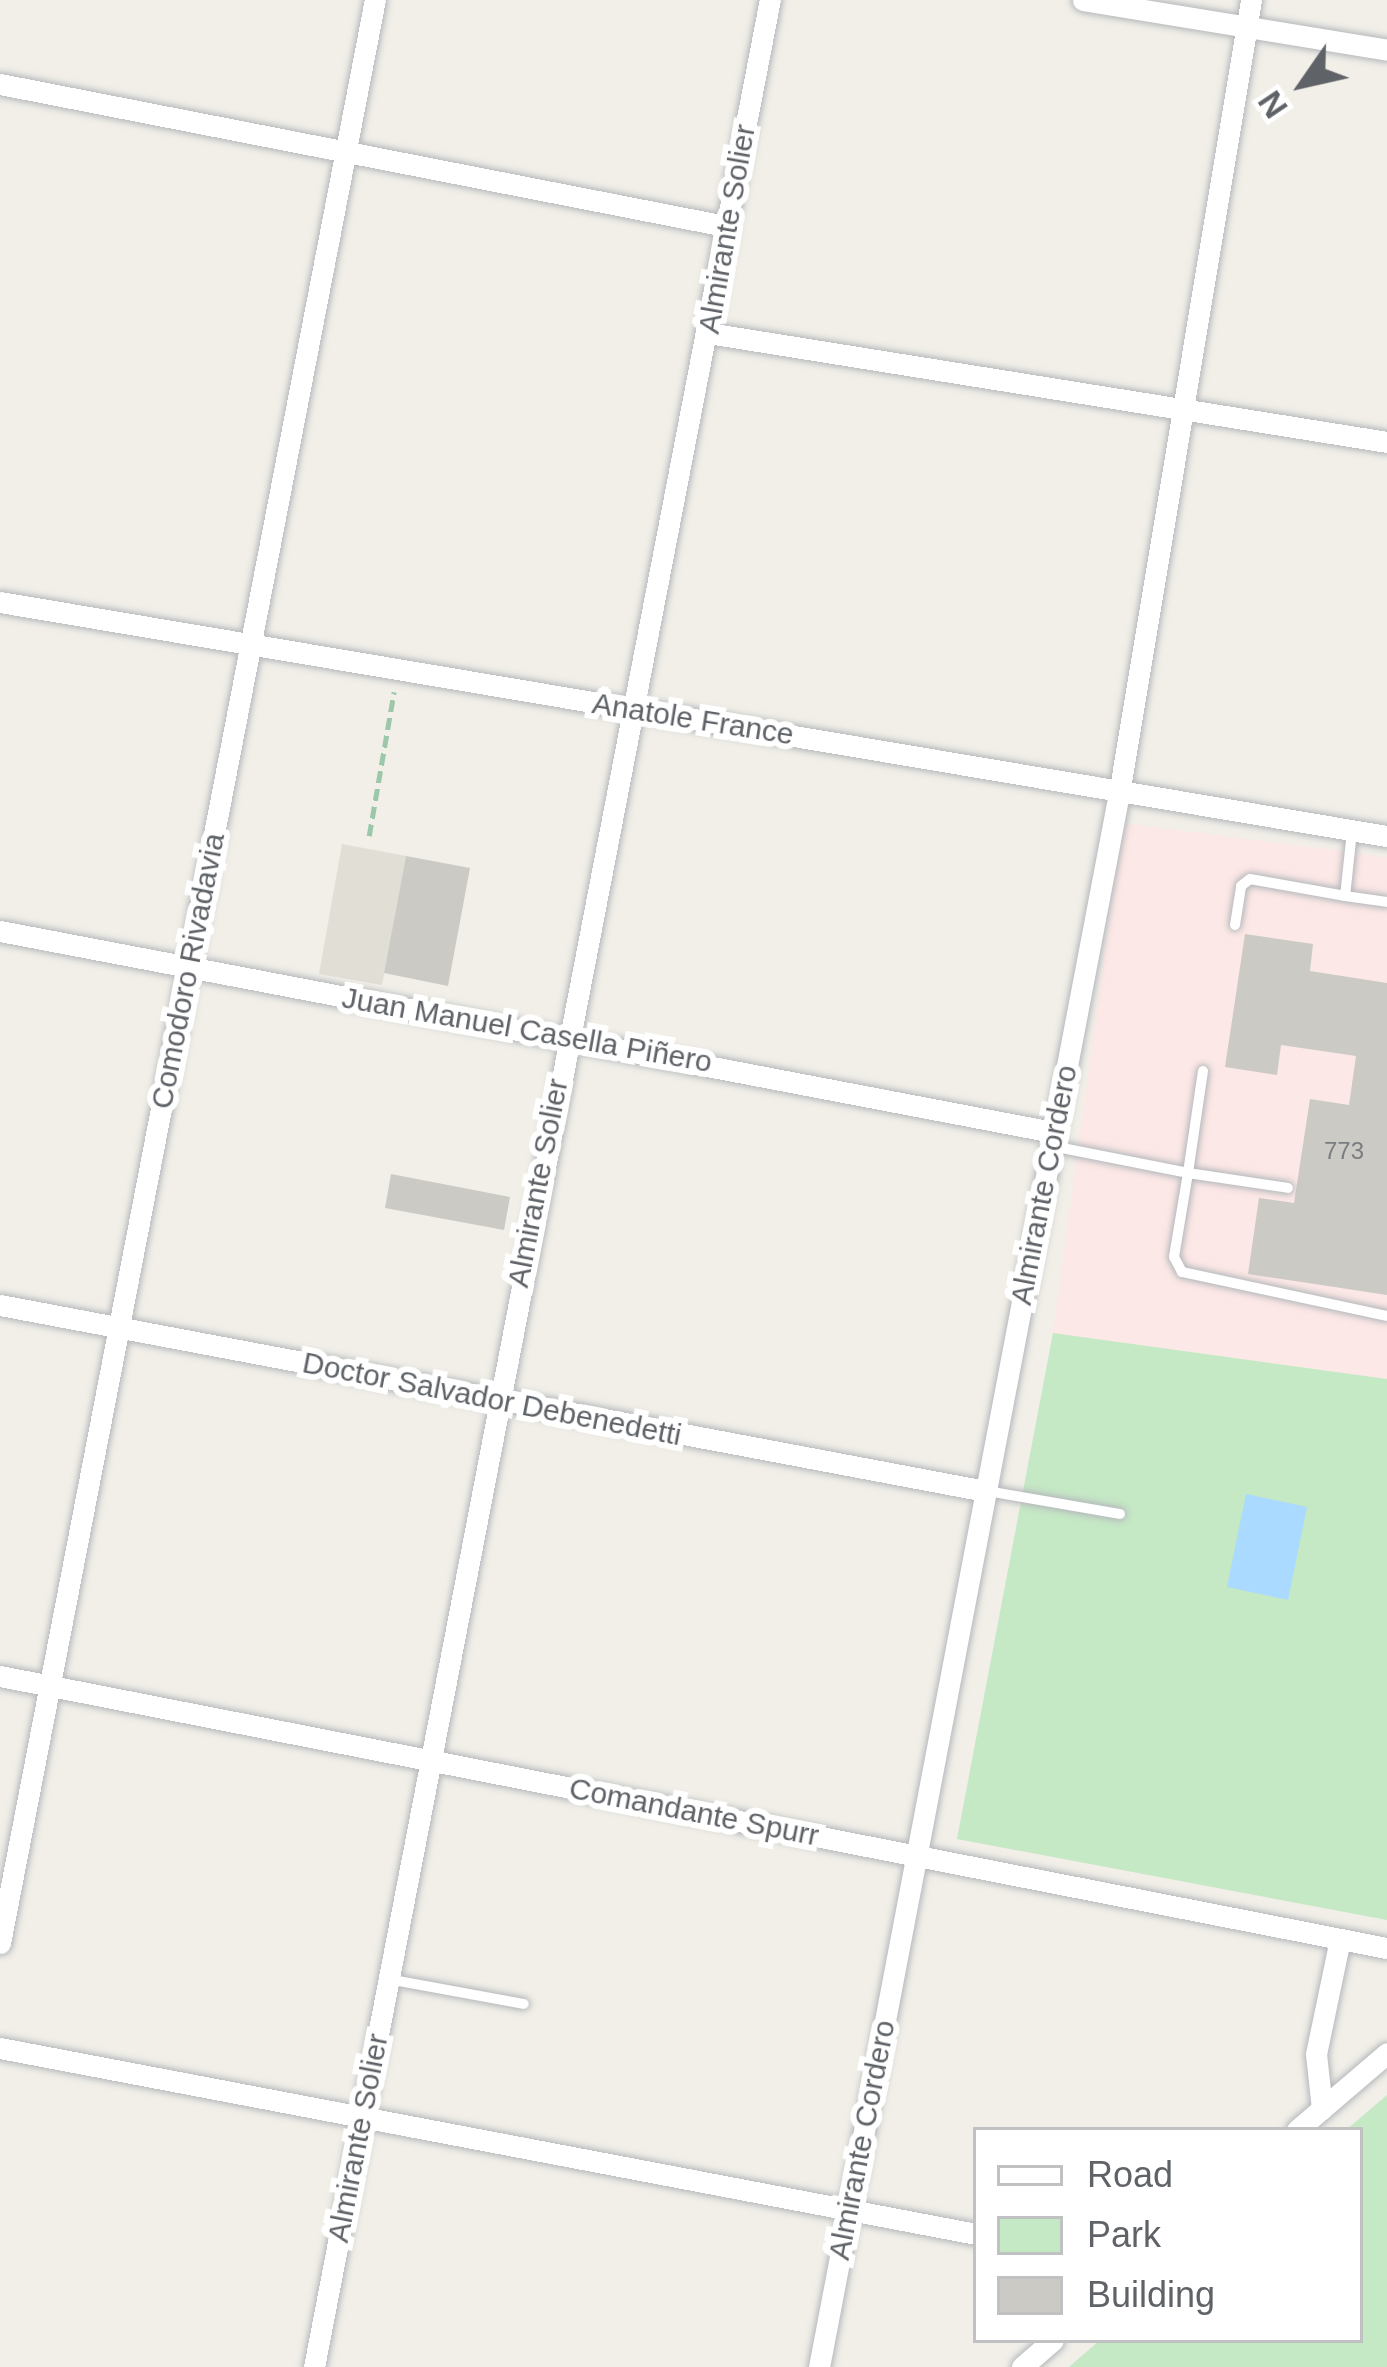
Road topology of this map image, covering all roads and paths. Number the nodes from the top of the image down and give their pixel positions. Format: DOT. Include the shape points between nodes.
graph roads {
  1 [pos="375,0"];
  2 [pos="770,0"];
  3 [pos="1083,0"];
  4 [pos="1251,0"];
  5 [pos="1246,27"];
  6 [pos="1387,50"];
  7 [pos="0,84"];
  8 [pos="343,154"];
  9 [pos="725,226"];
  10 [pos="708,333"];
  11 [pos="1181,407"];
  12 [pos="1387,442"];
  13 [pos="0,602"];
  14 [pos="251,642"];
  15 [pos="398,668"];
  16 [pos="634,709"];
  17 [pos="1120,788"];
  18 [pos="1352,831"];
  19 [pos="369,836"];
  20 [pos="1387,836"];
  21 [pos="1346,896"];
  22 [pos="1387,902"];
  23 [pos="1235,925"];
  24 [pos="0,931"];
  25 [pos="188,970"];
  26 [pos="566,1036"];
  27 [pos="1203,1071"];
  28 [pos="1052,1139"];
  29 [pos="1188,1173"];
  30 [pos="1288,1188"];
  31 [pos="0,1305"];
  32 [pos="1387,1316"];
  33 [pos="118,1328"];
  34 [pos="495,1400"];
  35 [pos="985,1491"];
  36 [pos="1120,1514"];
  37 [pos="0,1676"];
  38 [pos="50,1686"];
  39 [pos="428,1761"];
  40 [pos="917,1855"];
  41 [pos="1340,1939"];
  42 [pos="0,1943"];
  43 [pos="1387,1948"];
  44 [pos="388,1979"];
  45 [pos="524,2004"];
  46 [pos="0,2048"];
  47 [pos="1387,2053"];
  48 [pos="1322,2109"];
  49 [pos="363,2116"];
  50 [pos="1301,2127"];
  51 [pos="848,2208"];
  52 [pos="973,2233"];
  53 [pos="1050,2343"];
  54 [pos="314,2367"];
  55 [pos="819,2367"];
  56 [pos="1022,2367"];
  1 -- 8 [label="street, Comodoro Rivadavia"];
  2 -- 9 [label="street, Almirante Solier"];
  3 -- 5 [label="street"];
  4 -- 5 [label="street, Almirante Cordero"];
  5 -- 6 [label="street"];
  5 -- 11 [label="street, Almirante Cordero"];
  7 -- 8 [label="street"];
  8 -- 9 [label="street"];
  8 -- 14 [label="street, Comodoro Rivadavia"];
  9 -- 10 [label="street, Almirante Solier"];
  10 -- 11 [label="street"];
  10 -- 16 [label="street, Almirante Solier"];
  11 -- 12 [label="street"];
  11 -- 17 [label="street, Almirante Cordero"];
  13 -- 14 [label="street, Anatole France"];
  14 -- 15 [label="street, Anatole France"];
  14 -- 25 [label="street, Comodoro Rivadavia"];
  15 -- 16 [label="street, Anatole France"];
  15 -- 19 [label="path"];
  16 -- 17 [label="street, Anatole France"];
  16 -- 26 [label="street, Almirante Solier"];
  17 -- 18 [label="street, Anatole France"];
  17 -- 28 [label="street, Almirante Cordero"];
  18 -- 20 [label="street, Anatole France"];
  18 -- 21 [label="lane"];
  21 -- 22 [label="lane"];
  21 -- 23 [label="lane" via="1250,879"];
  24 -- 25 [label="street, Juan Manuel Casella Piñero"];
  25 -- 26 [label="street, Juan Manuel Casella Piñero"];
  25 -- 33 [label="street, Comodoro Rivadavia"];
  26 -- 28 [label="street, Juan Manuel Casella Piñero"];
  26 -- 34 [label="street, Almirante Solier"];
  27 -- 29 [label="lane"];
  28 -- 29 [label="lane"];
  28 -- 35 [label="street, Almirante Cordero"];
  29 -- 30 [label="lane"];
  29 -- 32 [label="lane" via="1174,1257 1182,1272"];
  31 -- 33 [label="street, Doctor Salvador Debenedetti"];
  33 -- 34 [label="street, Doctor Salvador Debenedetti"];
  33 -- 38 [label="street, Comodoro Rivadavia"];
  34 -- 35 [label="street, Doctor Salvador Debenedetti"];
  34 -- 39 [label="street, Almirante Solier"];
  35 -- 36 [label="lane"];
  35 -- 40 [label="street, Almirante Cordero"];
  37 -- 38 [label="street, Comandante Spurr"];
  38 -- 39 [label="street, Comandante Spurr"];
  38 -- 42 [label="street, Comodoro Rivadavia"];
  39 -- 40 [label="street, Comandante Spurr"];
  39 -- 44 [label="street, Almirante Solier"];
  40 -- 41 [label="street, Comandante Spurr"];
  40 -- 51 [label="street, Almirante Cordero"];
  41 -- 43 [label="street, Comandante Spurr"];
  41 -- 48 [label="street" via="1316,2054"];
  44 -- 45 [label="lane"];
  44 -- 49 [label="street, Almirante Solier"];
  46 -- 49 [label="street"];
  47 -- 48 [label="street"];
  48 -- 50 [label="street"];
  49 -- 51 [label="street"];
  49 -- 54 [label="street, Almirante Solier"];
  51 -- 52 [label="street"];
  51 -- 55 [label="street, Almirante Cordero"];
  53 -- 56 [label="street"];
}
